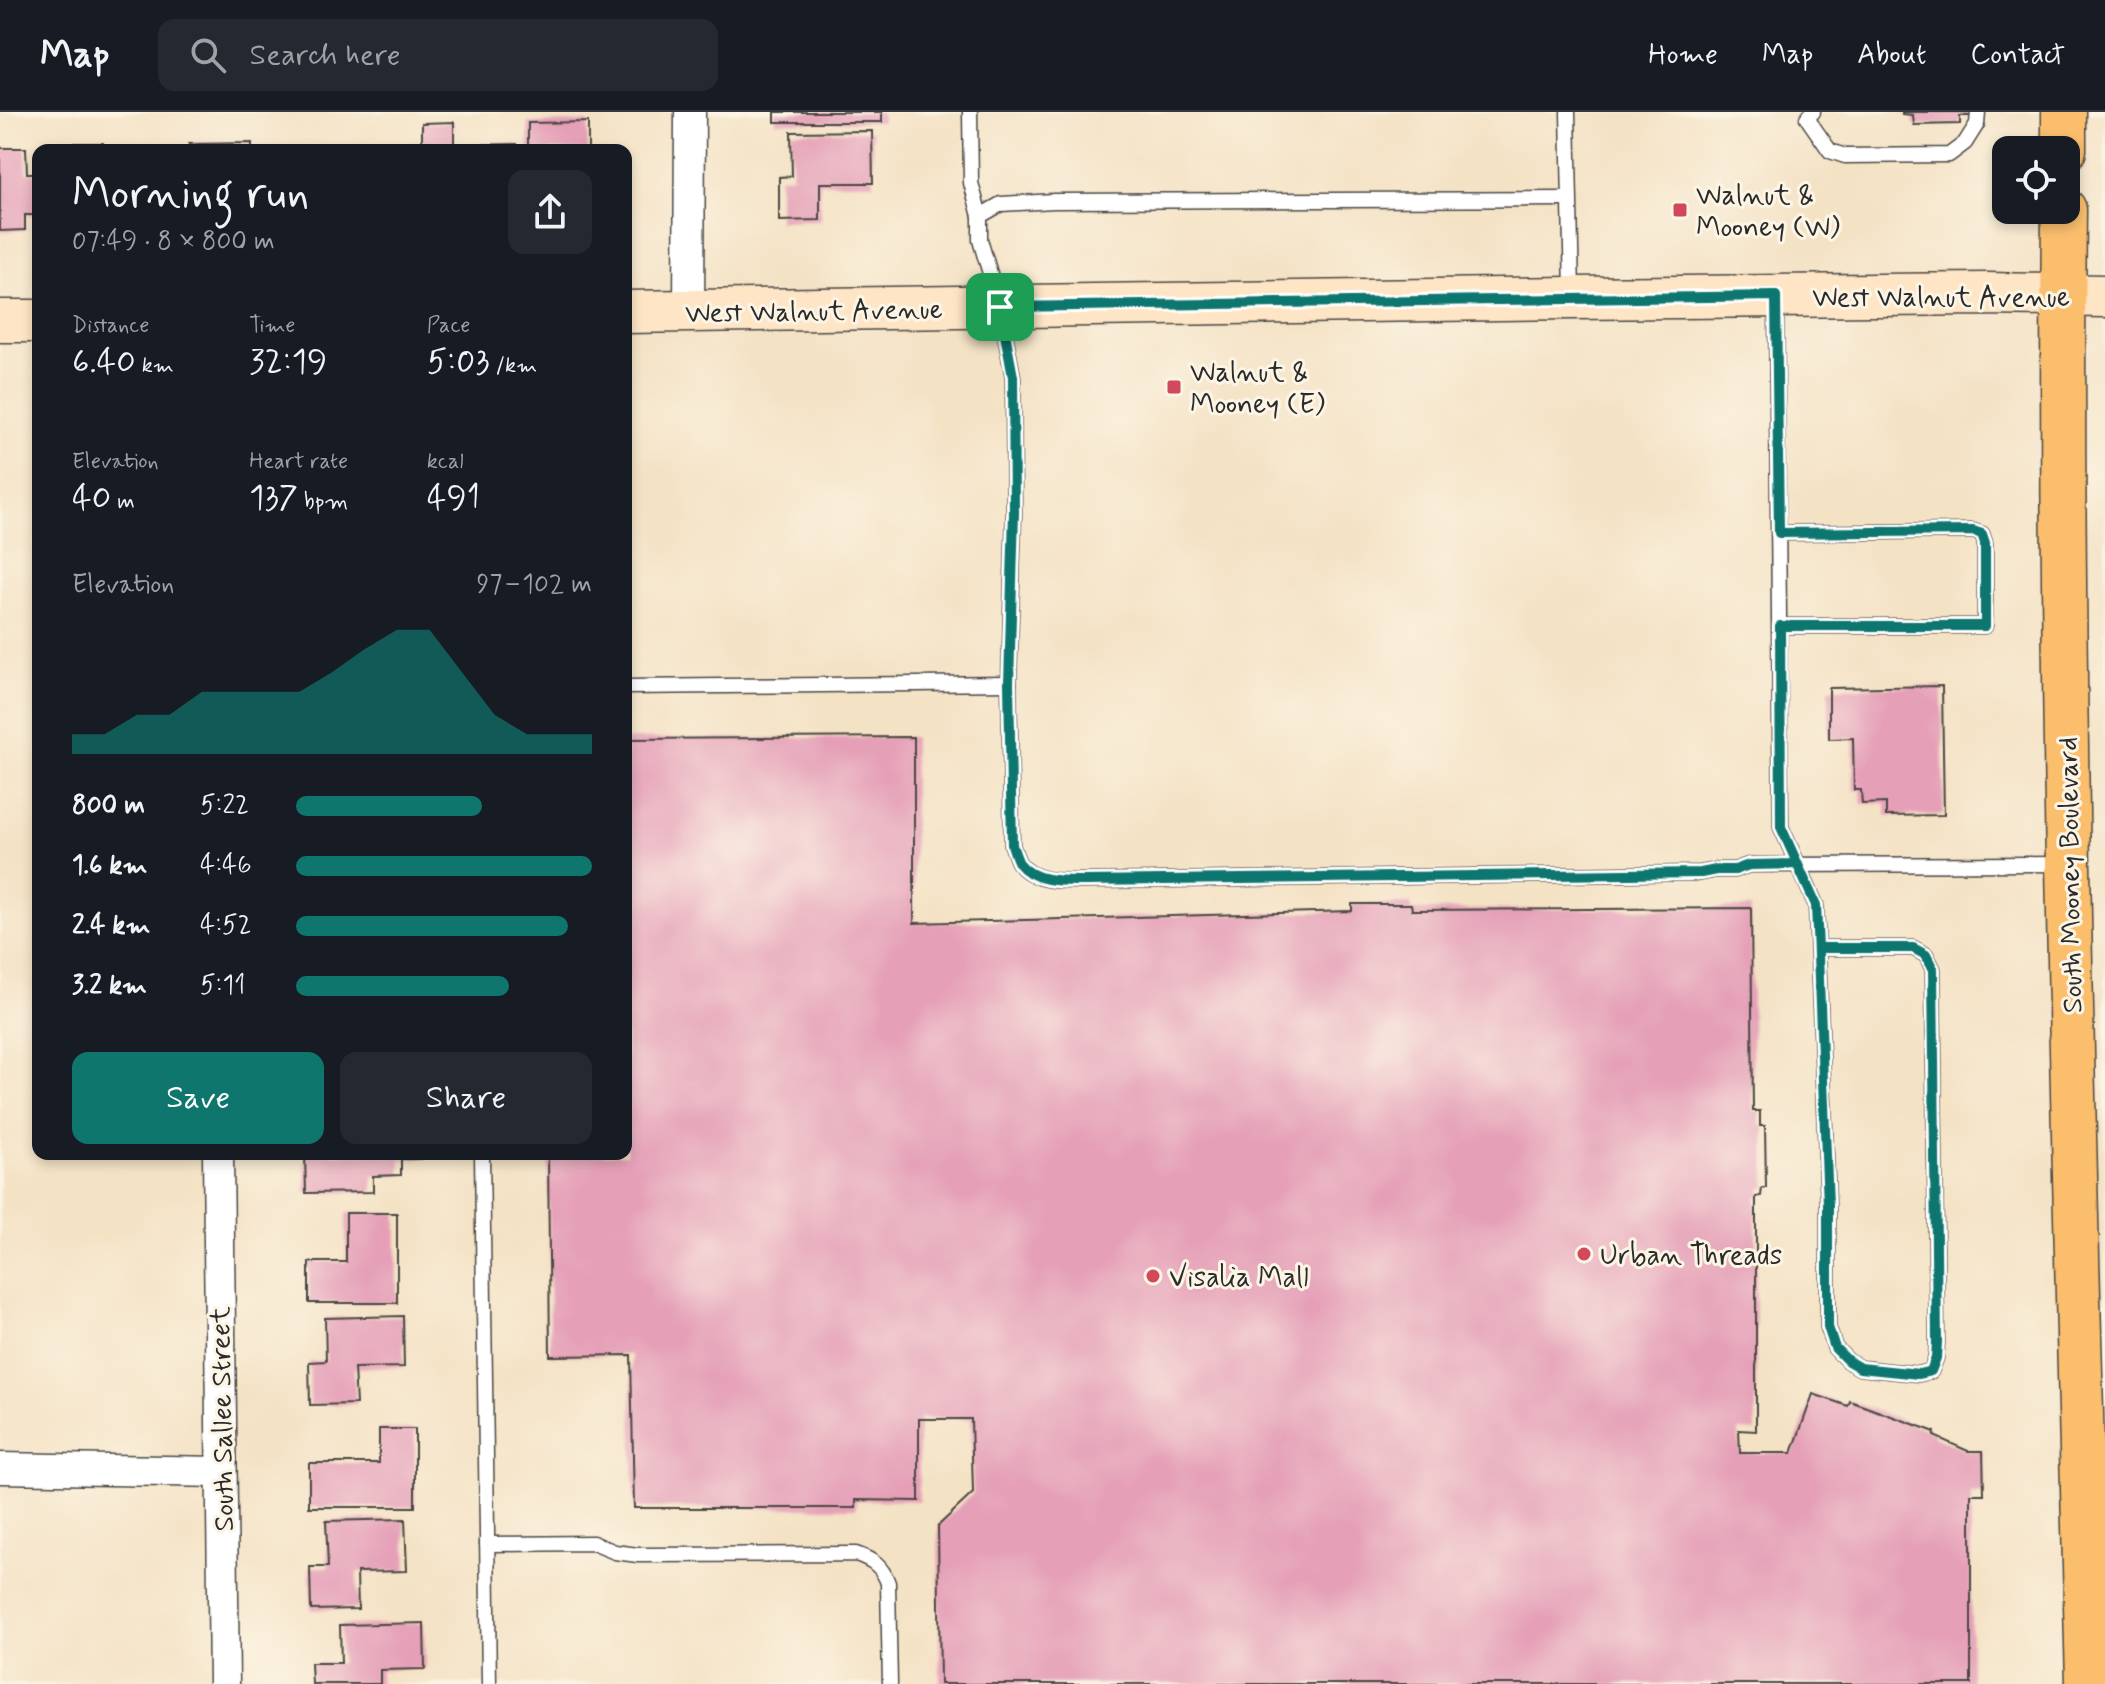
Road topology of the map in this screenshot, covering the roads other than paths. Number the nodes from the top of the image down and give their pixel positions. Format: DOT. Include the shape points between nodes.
graph roads {
  1 [pos="690,112"];
  2 [pos="970,112"];
  3 [pos="1568,112"];
  4 [pos="1978,112"];
  5 [pos="2064,112"];
  6 [pos="1810,115"];
  7 [pos="2064,136"];
  8 [pos="1569,199"];
  9 [pos="980,216"];
  10 [pos="2067,224"];
  11 [pos="1776,296"];
  12 [pos="2084,296"];
  13 [pos="1572,298"];
  14 [pos="1000,307"];
  15 [pos="632,312"];
  16 [pos="689,312"];
  17 [pos="0,321"];
  18 [pos="32,321"];
  19 [pos="1779,533"];
  20 [pos="1780,626"];
  21 [pos="1009,683"];
  22 [pos="632,687"];
  23 [pos="1797,864"];
  24 [pos="2067,864"];
  25 [pos="1818,948"];
  26 [pos="218,1160"];
  27 [pos="482,1160"];
  28 [pos="0,1468"];
  29 [pos="221,1472"];
  30 [pos="487,1544"];
  31 [pos="224,1684"];
  32 [pos="489,1684"];
  33 [pos="890,1684"];
  34 [pos="2088,1684"];
  1 -- 16 [label="street"];
  2 -- 9 [label="lane" via="971,183"];
  3 -- 8 [label="lane"];
  4 -- 6 [label="lane" via="1965,143 1949,155 1845,156 1830,151"];
  5 -- 7 [label="main road"];
  8 -- 9 [label="lane" via="1054,201 1001,204"];
  8 -- 13 [label="lane"];
  9 -- 14 [label="lane" via="980,240"];
  10 -- 12 [label="main road, South Mooney Boulevard"];
  11 -- 12 [label="main road, West Walnut Avenue"];
  11 -- 13 [label="main road, West Walnut Avenue"];
  11 -- 19 [label="lane"];
  12 -- 24 [label="main road, South Mooney Boulevard" via="2062,387"];
  13 -- 14 [label="main road, West Walnut Avenue"];
  14 -- 16 [label="main road, West Walnut Avenue"];
  14 -- 21 [label="lane" via="1013,377"];
  15 -- 16 [label="main road, West Walnut Avenue"];
  17 -- 18 [label="main road"];
  19 -- 20 [label="lane"];
  19 -- 20 [label="lane" via="1973,531 1982,534 1985,543 1985,626"];
  20 -- 23 [label="lane" via="1781,827"];
  21 -- 22 [label="lane"];
  21 -- 23 [label="lane" via="1012,845 1020,864 1036,876 1054,880 1701,873"];
  23 -- 24 [label="lane"];
  23 -- 25 [label="lane" via="1816,905"];
  24 -- 34 [label="main road, South Mooney Boulevard"];
  25 -- 25 [label="lane" via="1828,1327 1835,1348 1860,1368 1931,1371 1937,1342 1933,969 1926,955 1913,948"];
  26 -- 29 [label="street, South Sallee Street"];
  27 -- 30 [label="lane"];
  28 -- 29 [label="street"];
  29 -- 31 [label="street, South Sallee Street"];
  30 -- 32 [label="lane"];
  30 -- 33 [label="lane" via="593,1543 638,1555 856,1554 872,1559 888,1583"];
}
